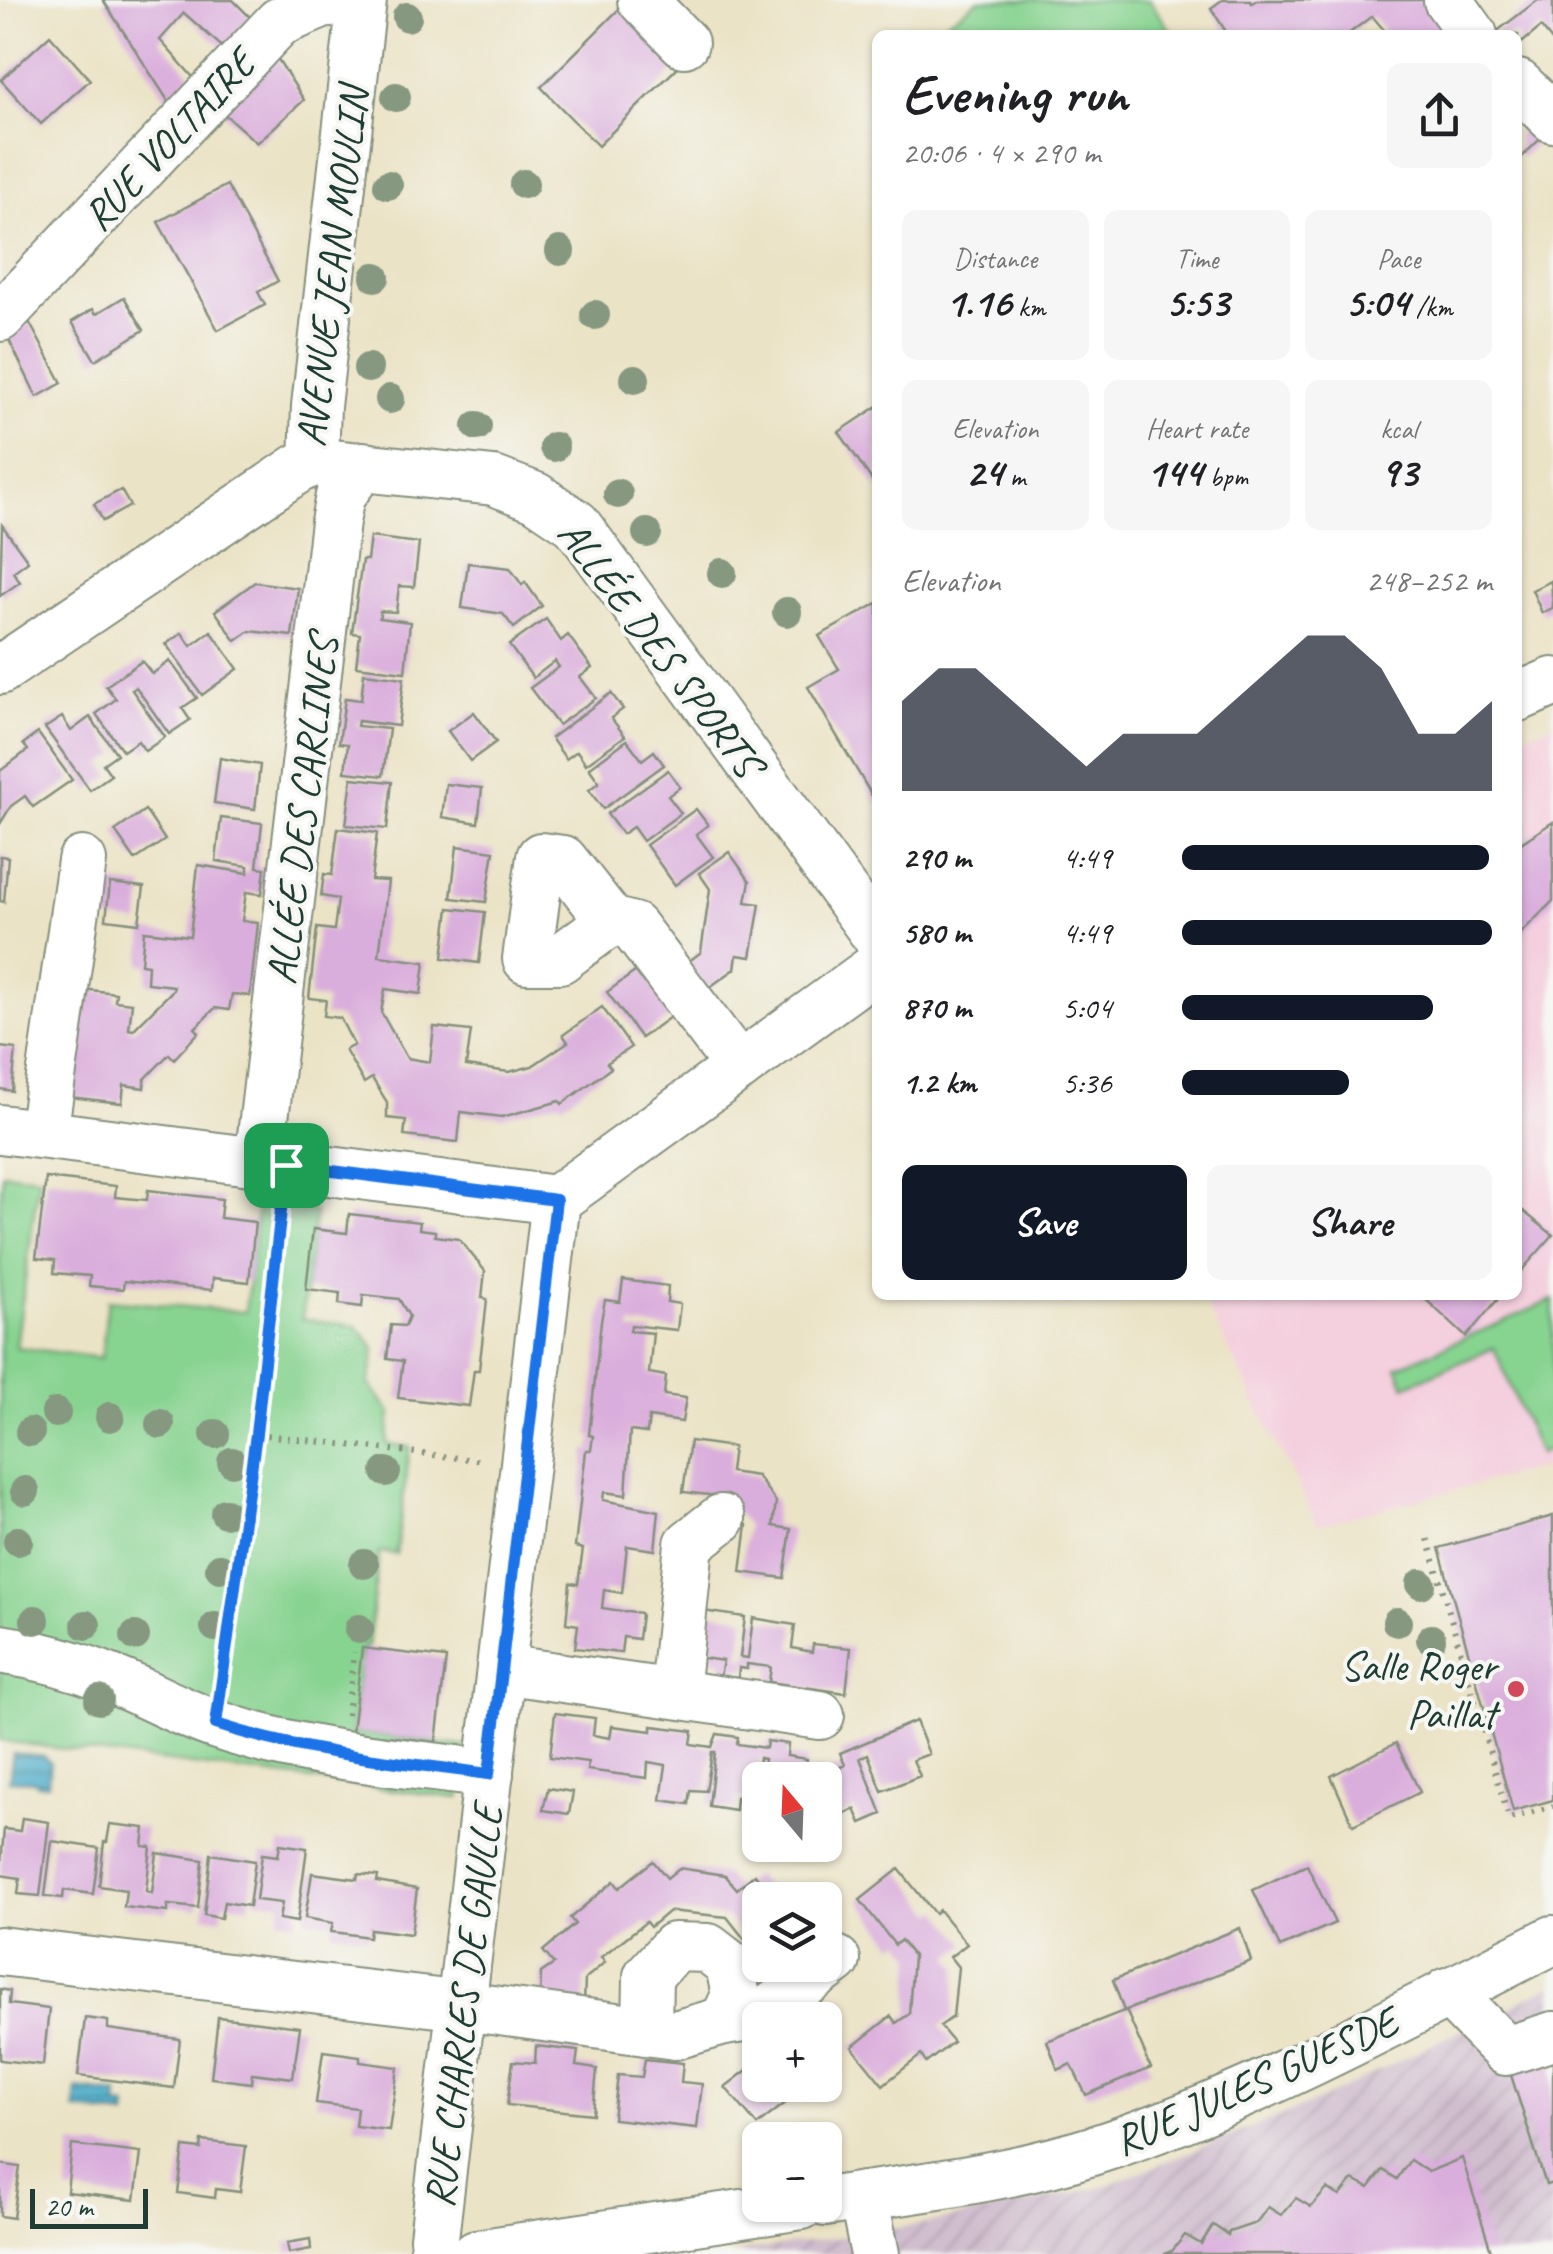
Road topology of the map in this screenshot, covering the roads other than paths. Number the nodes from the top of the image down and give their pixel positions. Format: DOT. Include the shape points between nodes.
graph roads {
  1 [pos="360,0"];
  2 [pos="642,0"];
  3 [pos="1448,0"];
  4 [pos="1469,30"];
  5 [pos="684,44"];
  6 [pos="1522,88"];
  7 [pos="1553,118"];
  8 [pos="0,317"];
  9 [pos="314,462"];
  10 [pos="363,466"];
  11 [pos="0,670"];
  12 [pos="1553,682"];
  13 [pos="1522,695"];
  14 [pos="82,861"];
  15 [pos="611,920"];
  16 [pos="872,930"];
  17 [pos="872,970"];
  18 [pos="740,1067"];
  19 [pos="22,1131"];
  20 [pos="273,1163"];
  21 [pos="556,1200"];
  22 [pos="721,1519"];
  23 [pos="0,1650"];
  24 [pos="502,1670"];
  25 [pos="674,1693"];
  26 [pos="820,1715"];
  27 [pos="489,1774"];
  28 [pos="1553,1940"];
  29 [pos="0,1951"];
  30 [pos="806,1982"];
  31 [pos="1448,1992"];
  32 [pos="462,2006"];
  33 [pos="724,2022"];
  34 [pos="646,2032"];
  35 [pos="1553,2036"];
  36 [pos="844,2199"];
  37 [pos="742,2214"];
  38 [pos="436,2254"];
  39 [pos="476,2254"];
  40 [pos="875,2254"];
  1 -- 8 [label="street, RUE VOLTAIRE" via="322,4 280,22"];
  1 -- 9 [label="street, AVENUE JEAN MOULIN"];
  2 -- 5 [label="street"];
  3 -- 4 [label="street"];
  6 -- 7 [label="street"];
  9 -- 10 [label="street, ALLÉE DES SPORTS"];
  9 -- 11 [label="street, AVENUE JEAN MOULIN"];
  10 -- 16 [label="street, ALLÉE DES SPORTS" via="494,480 576,524"];
  10 -- 20 [label="street, ALLÉE DES CARLINES" via="340,496 335,522"];
  12 -- 13 [label="street"];
  14 -- 19 [label="street"];
  15 -- 18 [label="street" via="633,927"];
  17 -- 18 [label="street"];
  18 -- 21 [label="street"];
  19 -- 20 [label="street"];
  20 -- 21 [label="street"];
  21 -- 24 [label="street, RUE CHARLES DE GAULLE"];
  22 -- 25 [label="street" via="689,1544"];
  23 -- 27 [label="street" via="63,1662 287,1745"];
  24 -- 25 [label="street"];
  24 -- 27 [label="street, RUE CHARLES DE GAULLE"];
  25 -- 26 [label="street"];
  27 -- 32 [label="street, RUE CHARLES DE GAULLE"];
  28 -- 31 [label="street, RUE JULES GUESDE"];
  29 -- 32 [label="street"];
  30 -- 33 [label="street" via="762,2015"];
  31 -- 35 [label="street" via="1506,2050"];
  31 -- 36 [label="street, RUE JULES GUESDE" via="1290,2073 1091,2151 986,2177"];
  32 -- 34 [label="street"];
  32 -- 38 [label="street, RUE CHARLES DE GAULLE"];
  33 -- 34 [label="street" via="675,2036"];
  33 -- 34 [label="street" via="736,1996 730,1964 708,1948 674,1947 648,1976"];
  36 -- 40 [label="street"];
  37 -- 39 [label="street"];
}
